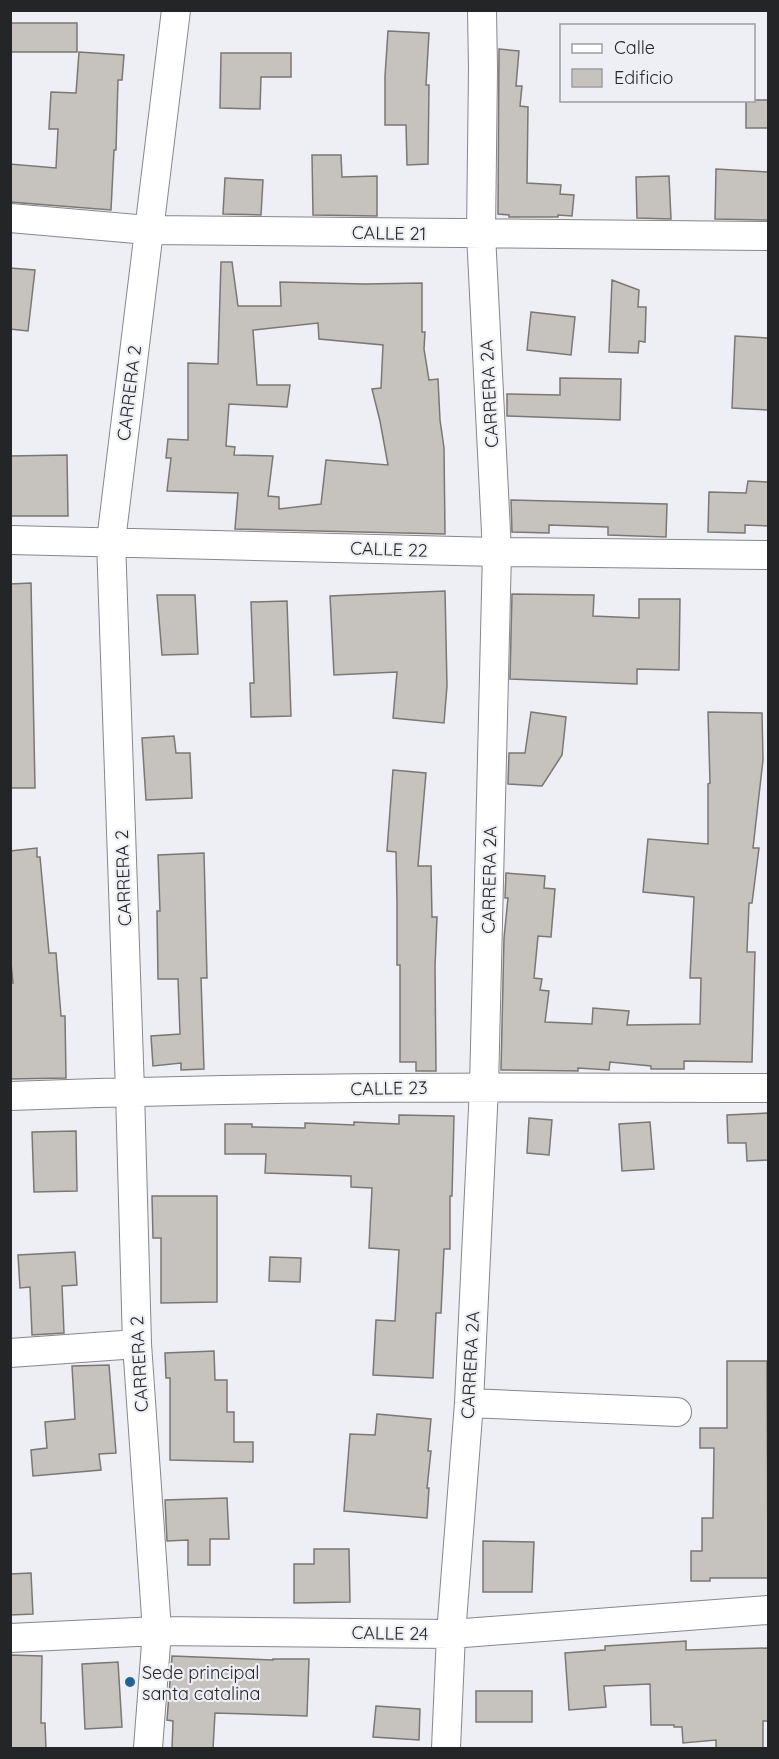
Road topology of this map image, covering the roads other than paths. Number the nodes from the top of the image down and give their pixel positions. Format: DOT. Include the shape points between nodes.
graph roads {
  1 [pos="176,10"];
  2 [pos="482,10"];
  3 [pos="10,218"];
  4 [pos="148,230"];
  5 [pos="481,234"];
  6 [pos="768,236"];
  7 [pos="10,540"];
  8 [pos="111,541"];
  9 [pos="497,552"];
  10 [pos="768,555"];
  11 [pos="484,1087"];
  12 [pos="768,1088"];
  13 [pos="130,1091"];
  14 [pos="10,1096"];
  15 [pos="137,1344"];
  16 [pos="10,1353"];
  17 [pos="469,1403"];
  18 [pos="677,1412"];
  19 [pos="768,1610"];
  20 [pos="157,1631"];
  21 [pos="451,1634"];
  22 [pos="10,1638"];
  23 [pos="148,1749"];
  24 [pos="446,1749"];
  1 -- 4 [label="street, CARRERA 2"];
  2 -- 5 [label="street, CARRERA 2A"];
  3 -- 4 [label="street, CALLE 21"];
  4 -- 5 [label="street, CALLE 21"];
  4 -- 8 [label="street, CARRERA 2"];
  5 -- 6 [label="street, CALLE 21"];
  5 -- 9 [label="street, CARRERA 2A"];
  7 -- 8 [label="street, CALLE 22"];
  8 -- 9 [label="street, CALLE 22"];
  8 -- 13 [label="street, CARRERA 2"];
  9 -- 10 [label="street, CALLE 22"];
  9 -- 11 [label="street, CARRERA 2A"];
  11 -- 12 [label="street, CALLE 23"];
  11 -- 13 [label="street, CALLE 23"];
  11 -- 17 [label="street, CARRERA 2A"];
  13 -- 14 [label="street, CALLE 23"];
  13 -- 15 [label="street, CARRERA 2"];
  15 -- 16 [label="street"];
  15 -- 20 [label="street, CARRERA 2"];
  17 -- 18 [label="street"];
  17 -- 21 [label="street, CARRERA 2A"];
  19 -- 21 [label="street, CALLE 24"];
  20 -- 21 [label="street, CALLE 24"];
  20 -- 22 [label="street, CALLE 24"];
  20 -- 23 [label="street, CARRERA 2"];
  21 -- 24 [label="street, CARRERA 2A"];
}
